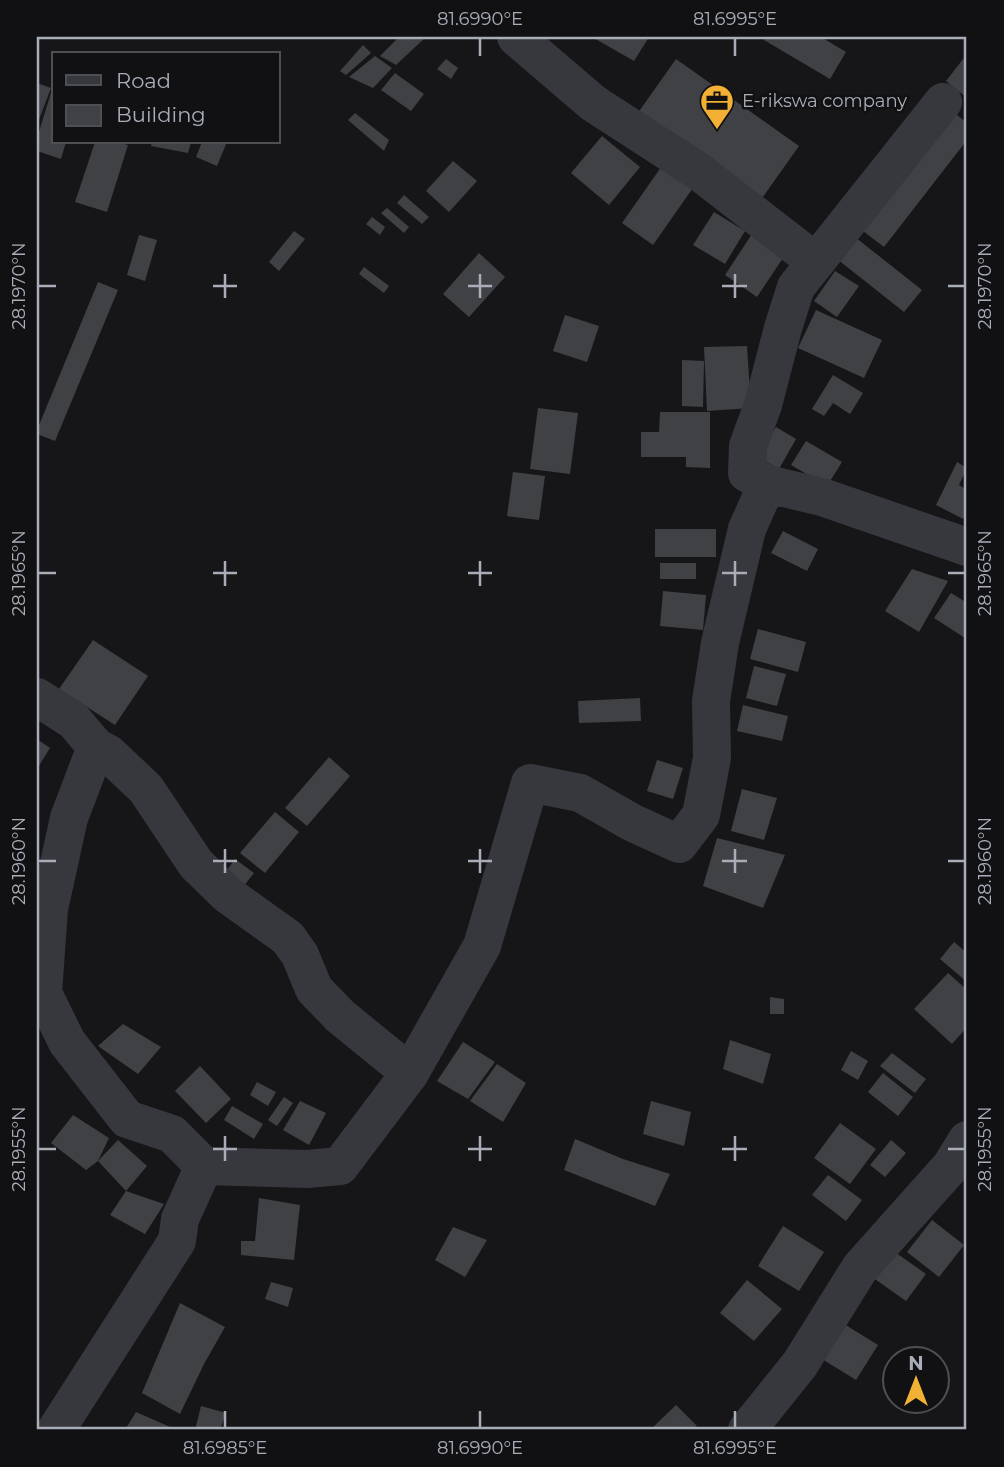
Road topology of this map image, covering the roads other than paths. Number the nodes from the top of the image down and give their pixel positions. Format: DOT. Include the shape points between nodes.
graph roads {
  1 [pos="516,37"];
  2 [pos="943,102"];
  3 [pos="816,262"];
  4 [pos="767,484"];
  5 [pos="967,547"];
  6 [pos="37,697"];
  7 [pos="96,747"];
  8 [pos="410,1073"];
  9 [pos="962,1164"];
  10 [pos="204,1167"];
  11 [pos="55,1430"];
  12 [pos="747,1430"];
  1 -- 3 [label="street" via="593,103 698,171"];
  2 -- 3 [label="street"];
  3 -- 4 [label="street" via="796,287 748,446 747,473"];
  4 -- 5 [label="street" via="822,497"];
  4 -- 8 [label="street" via="747,528 720,643 711,701 712,758 701,815 679,844 580,793 530,783 482,946"];
  6 -- 7 [label="street" via="74,721"];
  7 -- 8 [label="street" via="146,789 196,864 228,895 288,938 314,989 340,1016"];
  7 -- 10 [label="street" via="69,818 49,909 43,993 67,1042 127,1119 172,1134"];
  8 -- 10 [label="street" via="340,1166"];
  9 -- 12 [label="street" via="860,1268 800,1364"];
  10 -- 11 [label="street" via="180,1219 177,1241"];
}
